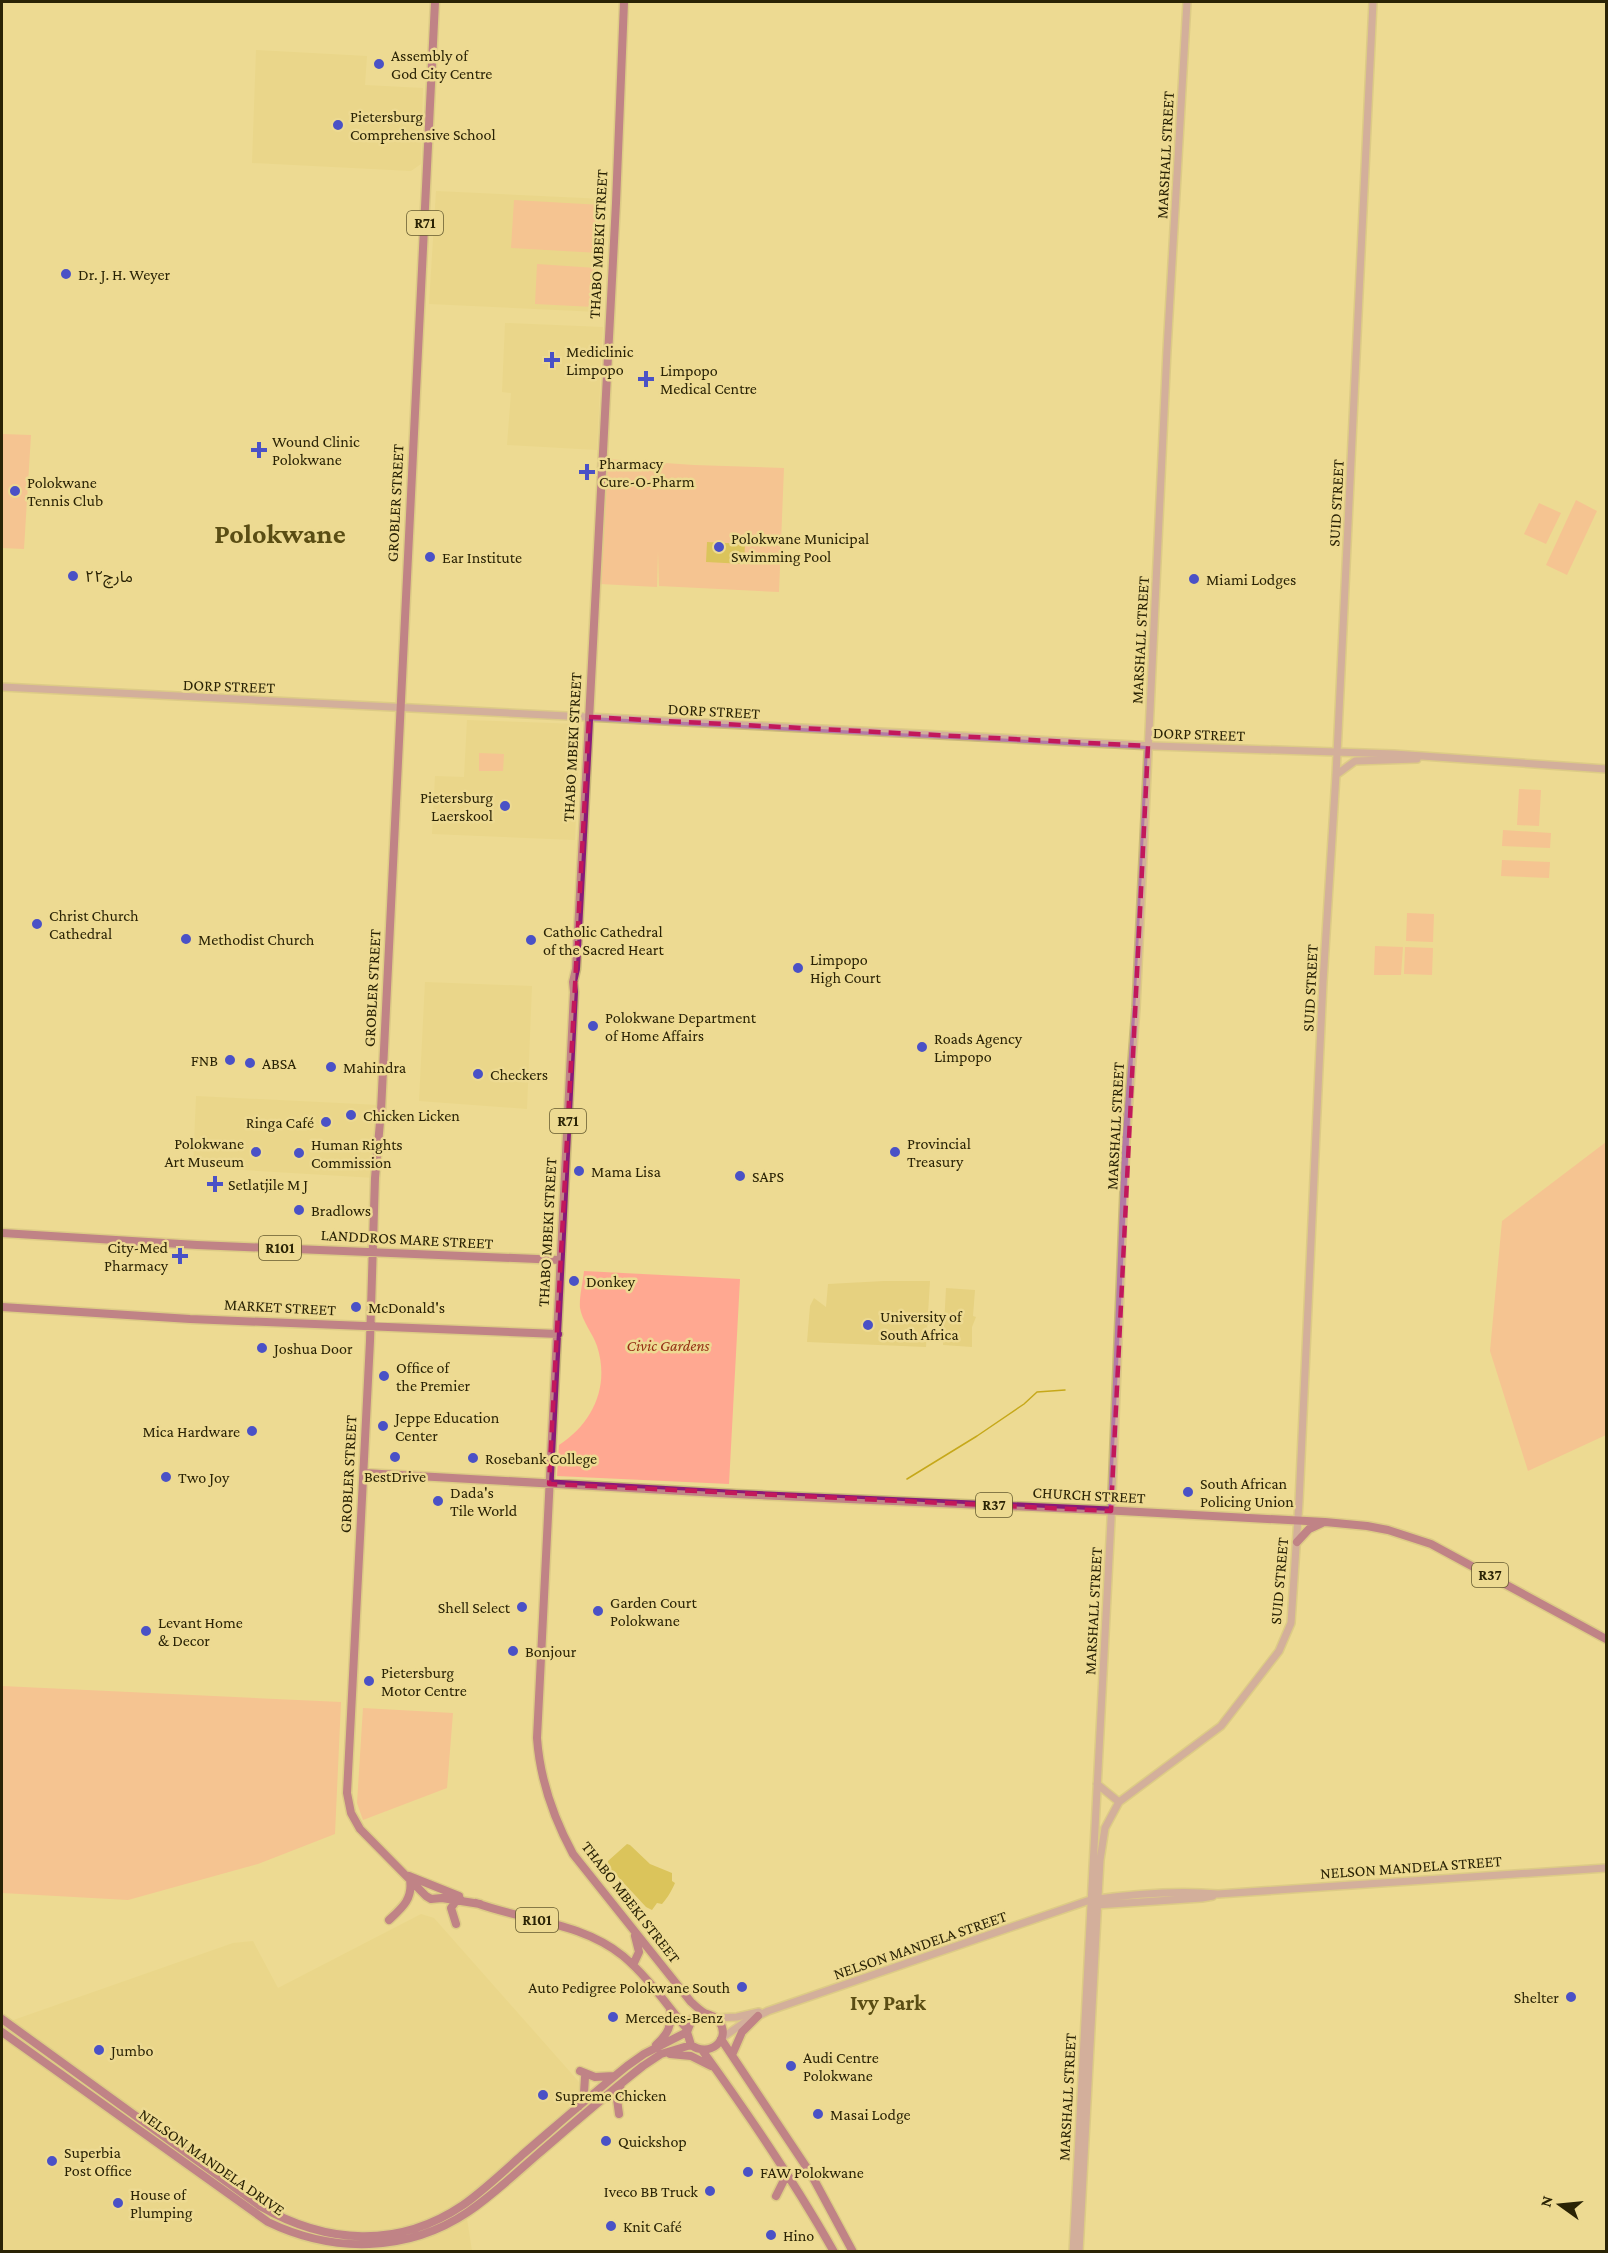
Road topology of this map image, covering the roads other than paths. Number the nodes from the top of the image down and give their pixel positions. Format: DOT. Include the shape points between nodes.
graph roads {
  1 [pos="435,2"];
  2 [pos="624,2"];
  3 [pos="1187,2"];
  4 [pos="1373,2"];
  5 [pos="2,687"];
  6 [pos="400,707"];
  7 [pos="589,717"];
  8 [pos="1149,746"];
  9 [pos="1337,752"];
  10 [pos="1425,758"];
  11 [pos="1606,769"];
  12 [pos="1336,775"];
  13 [pos="2,1233"];
  14 [pos="374,1252"];
  15 [pos="560,1260"];
  16 [pos="2,1307"];
  17 [pos="370,1326"];
  18 [pos="558,1334"];
  19 [pos="364,1473"];
  20 [pos="549,1484"];
  21 [pos="1111,1511"];
  22 [pos="1298,1520"];
  23 [pos="1325,1522"];
  24 [pos="1297,1542"];
  25 [pos="1606,1639"];
  26 [pos="1097,1784"];
  27 [pos="1119,1802"];
  28 [pos="1606,1868"];
  29 [pos="407,1877"];
  30 [pos="462,1900"];
  31 [pos="1094,1903"];
  32 [pos="480,1904"];
  33 [pos="389,1920"];
  34 [pos="456,1924"];
  35 [pos="633,1930"];
  36 [pos="633,1965"];
  37 [pos="670,2008"];
  38 [pos="768,2011"];
  39 [pos="706,2014"];
  40 [pos="758,2016"];
  41 [pos="716,2018"];
  42 [pos="2,2019"];
  43 [pos="687,2030"];
  44 [pos="2,2032"];
  45 [pos="722,2039"];
  46 [pos="692,2045"];
  47 [pos="652,2050"];
  48 [pos="702,2050"];
  49 [pos="662,2054"];
  50 [pos="732,2055"];
  51 [pos="717,2069"];
  52 [pos="615,2076"];
  53 [pos="621,2084"];
  54 [pos="579,2106"];
  55 [pos="618,2114"];
  56 [pos="786,2171"];
  57 [pos="776,2196"];
  58 [pos="834,2252"];
  59 [pos="853,2252"];
  60 [pos="1073,2252"];
  61 [pos="1079,2252"];
  1 -- 6 [label="main road, GROBLER STREET / R71"];
  2 -- 7 [label="main road, THABO MBEKI STREET / R71"];
  3 -- 8 [label="street, MARSHALL STREET"];
  4 -- 9 [label="street, SUID STREET"];
  5 -- 6 [label="street, DORP STREET"];
  6 -- 7 [label="street, DORP STREET"];
  6 -- 14 [label="main road, GROBLER STREET / R71"];
  7 -- 8 [label="street, DORP STREET"];
  7 -- 15 [label="main road, THABO MBEKI STREET / R71"];
  8 -- 9 [label="street, DORP STREET"];
  8 -- 21 [label="street, MARSHALL STREET" via="1126,1141"];
  9 -- 10 [label="street, DORP STREET"];
  9 -- 12 [label="street, SUID STREET"];
  10 -- 11 [label="street, DORP STREET"];
  10 -- 12 [label="street, DORP STREET" via="1355,761"];
  12 -- 22 [label="street, SUID STREET"];
  13 -- 14 [label="main road, LANDDROS MARE STREET / R101"];
  14 -- 15 [label="main road, LANDDROS MARE STREET / R101"];
  14 -- 17 [label="main road, GROBLER STREET / R71"];
  15 -- 18 [label="main road, THABO MBEKI STREET"];
  16 -- 17 [label="main road, MARKET STREET"];
  17 -- 18 [label="main road, MARKET STREET"];
  17 -- 19 [label="main road, GROBLER STREET / R101"];
  18 -- 20 [label="main road, THABO MBEKI STREET"];
  19 -- 20 [label="main road, CHURCH STREET / R37"];
  19 -- 29 [label="main road, GROBLER STREET / R101" via="347,1793 355,1821"];
  20 -- 21 [label="main road, CHURCH STREET / R37"];
  20 -- 35 [label="main road, THABO MBEKI STREET" via="537,1738 540,1764 557,1822 583,1869"];
  21 -- 22 [label="main road, CHURCH STREET / R37"];
  21 -- 26 [label="street, MARSHALL STREET"];
  22 -- 23 [label="main road, CHURCH STREET / R37"];
  22 -- 24 [label="street, SUID STREET"];
  23 -- 24 [label="main road" via="1309,1529"];
  23 -- 25 [label="main road, CHURCH STREET / R37" via="1388,1530 1431,1544"];
  24 -- 27 [label="street, SUID STREET" via="1291,1623 1279,1651 1221,1726"];
  26 -- 27 [label="street"];
  26 -- 31 [label="street, MARSHALL STREET"];
  27 -- 31 [label="street, SUID STREET" via="1105,1828"];
  28 -- 31 [label="street, NELSON MANDELA STREET"];
  29 -- 30 [label="main road, GROBLER STREET / R101" via="431,1899"];
  29 -- 32 [label="main road, GROBLER STREET / R101"];
  29 -- 33 [label="main road" via="411,1892"];
  30 -- 32 [label="main road, GROBLER STREET / R101"];
  30 -- 34 [label="main road" via="451,1908"];
  31 -- 38 [label="street, NELSON MANDELA STREET"];
  31 -- 60 [label="street, MARSHALL STREET"];
  31 -- 61 [label="street, MARSHALL STREET"];
  32 -- 36 [label="main road, GROBLER STREET / R101" via="579,1932 607,1945"];
  35 -- 36 [label="main road" via="639,1949"];
  35 -- 39 [label="main road, THABO MBEKI STREET" via="685,1995"];
  36 -- 37 [label="main road, GROBLER STREET / R101"];
  37 -- 43 [label="main road, GROBLER STREET / R101"];
  37 -- 47 [label="main road" via="670,2025"];
  38 -- 40 [label="street, NELSON MANDELA STREET"];
  38 -- 41 [label="street, NELSON MANDELA STREET"];
  39 -- 41 [label="main road, THABO MBEKI STREET"];
  39 -- 43 [label="main road" via="692,2019"];
  40 -- 45 [label="street, NELSON MANDELA STREET"];
  40 -- 50 [label="main road" via="742,2032"];
  41 -- 45 [label="main road" via="723,2029"];
  42 -- 54 [label="main road, NELSON MANDELA DRIVE" via="248,2198 290,2222 332,2234 392,2234 445,2216 473,2197"];
  43 -- 46 [label="main road, R101"];
  43 -- 47 [label="main road, NELSON MANDELA DRIVE"];
  44 -- 53 [label="main road, NELSON MANDELA DRIVE" via="268,2222 310,2239 354,2245 410,2239 452,2222"];
  45 -- 48 [label="main road" via="716,2047"];
  45 -- 50 [label="main road"];
  46 -- 48 [label="main road"];
  46 -- 49 [label="main road, NELSON MANDELA DRIVE"];
  47 -- 52 [label="main road, NELSON MANDELA DRIVE"];
  48 -- 51 [label="main road"];
  49 -- 51 [label="main road" via="691,2056"];
  49 -- 53 [label="main road, NELSON MANDELA DRIVE"];
  50 -- 59 [label="main road" via="811,2174"];
  51 -- 56 [label="main road"];
  52 -- 54 [label="main road, NELSON MANDELA DRIVE"];
  52 -- 54 [label="main road" via="582,2074 585,2088"];
  53 -- 55 [label="main road"];
  56 -- 57 [label="main road"];
  56 -- 58 [label="main road"];
}
